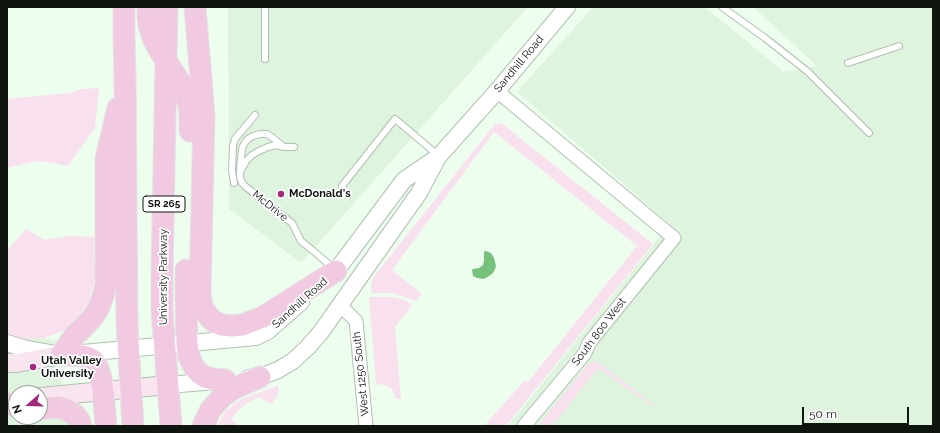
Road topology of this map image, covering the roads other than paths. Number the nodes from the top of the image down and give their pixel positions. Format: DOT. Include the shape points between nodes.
graph roads {
  1 [pos="124,7"];
  2 [pos="148,7"];
  3 [pos="168,7"];
  4 [pos="195,7"];
  5 [pos="265,7"];
  6 [pos="567,7"];
  7 [pos="722,7"];
  8 [pos="899,46"];
  9 [pos="264,59"];
  10 [pos="167,62"];
  11 [pos="848,63"];
  12 [pos="125,76"];
  13 [pos="497,91"];
  14 [pos="255,115"];
  15 [pos="869,134"];
  16 [pos="284,147"];
  17 [pos="294,147"];
  18 [pos="439,156"];
  19 [pos="240,172"];
  20 [pos="234,183"];
  21 [pos="342,186"];
  22 [pos="336,270"];
  23 [pos="340,305"];
  24 [pos="7,343"];
  25 [pos="187,344"];
  26 [pos="165,346"];
  27 [pos="129,349"];
  28 [pos="61,355"];
  29 [pos="7,363"];
  30 [pos="260,377"];
  31 [pos="225,380"];
  32 [pos="168,385"];
  33 [pos="131,388"];
  34 [pos="103,391"];
  35 [pos="48,396"];
  36 [pos="48,408"];
  37 [pos="81,426"];
  38 [pos="106,426"];
  39 [pos="133,426"];
  40 [pos="171,426"];
  41 [pos="203,426"];
  42 [pos="366,426"];
  43 [pos="524,426"];
  1 -- 12 [label="main road"];
  2 -- 10 [label="main road" via="149,26 153,38"];
  3 -- 10 [label="main road, University Parkway / SR 265"];
  4 -- 22 [label="main road" via="204,115 200,293 203,308 215,322 222,325 242,325 263,317"];
  5 -- 9 [label="lane"];
  6 -- 13 [label="street, Sandhill Road"];
  7 -- 15 [label="lane" via="807,71"];
  8 -- 11 [label="lane"];
  10 -- 25 [label="main road" via="182,87 189,106 190,118"];
  10 -- 26 [label="main road, University Parkway / SR 265" via="162,275"];
  12 -- 27 [label="main road"];
  12 -- 28 [label="main road" via="106,158 104,296 93,317 75,335"];
  13 -- 18 [label="street, Sandhill Road"];
  13 -- 43 [label="street, South 800 West" via="674,238 588,343 585,353"];
  14 -- 20 [label="lane" via="235,139 232,171"];
  16 -- 17 [label="lane"];
  16 -- 19 [label="lane" via="276,145 259,151 246,161"];
  16 -- 19 [label="lane" via="267,134 248,139 242,149"];
  18 -- 21 [label="lane" via="396,119"];
  18 -- 22 [label="street, Sandhill Road" via="404,180"];
  18 -- 23 [label="street, Sandhill Road" via="420,192"];
  19 -- 22 [label="lane, McDrive" via="242,183 292,223 301,241"];
  22 -- 25 [label="street, Sandhill Road" via="268,331 256,337"];
  23 -- 30 [label="street, Sandhill Road" via="321,332 293,361"];
  23 -- 42 [label="street, West 1250 South" via="356,321"];
  24 -- 28 [label="street, Sandhill Road"];
  25 -- 26 [label="street, Sandhill Road"];
  25 -- 31 [label="main road" via="189,357 198,372 213,379"];
  26 -- 27 [label="street, Sandhill Road"];
  26 -- 32 [label="main road, University Parkway / SR 265"];
  27 -- 28 [label="street, Sandhill Road"];
  27 -- 33 [label="main road"];
  28 -- 29 [label="main road"];
  28 -- 34 [label="main road" via="83,356 94,361"];
  30 -- 31 [label="street, Sandhill Road"];
  30 -- 41 [label="main road" via="222,396 211,409"];
  31 -- 32 [label="street, Sandhill Road"];
  32 -- 33 [label="main road, Sandhill Road"];
  32 -- 40 [label="main road, University Parkway / SR 265"];
  33 -- 34 [label="main road, Sandhill Road"];
  33 -- 39 [label="main road"];
  34 -- 35 [label="main road, Sandhill Road"];
  34 -- 38 [label="main road"];
  36 -- 37 [label="main road" via="59,407 68,410 75,415"];
}
